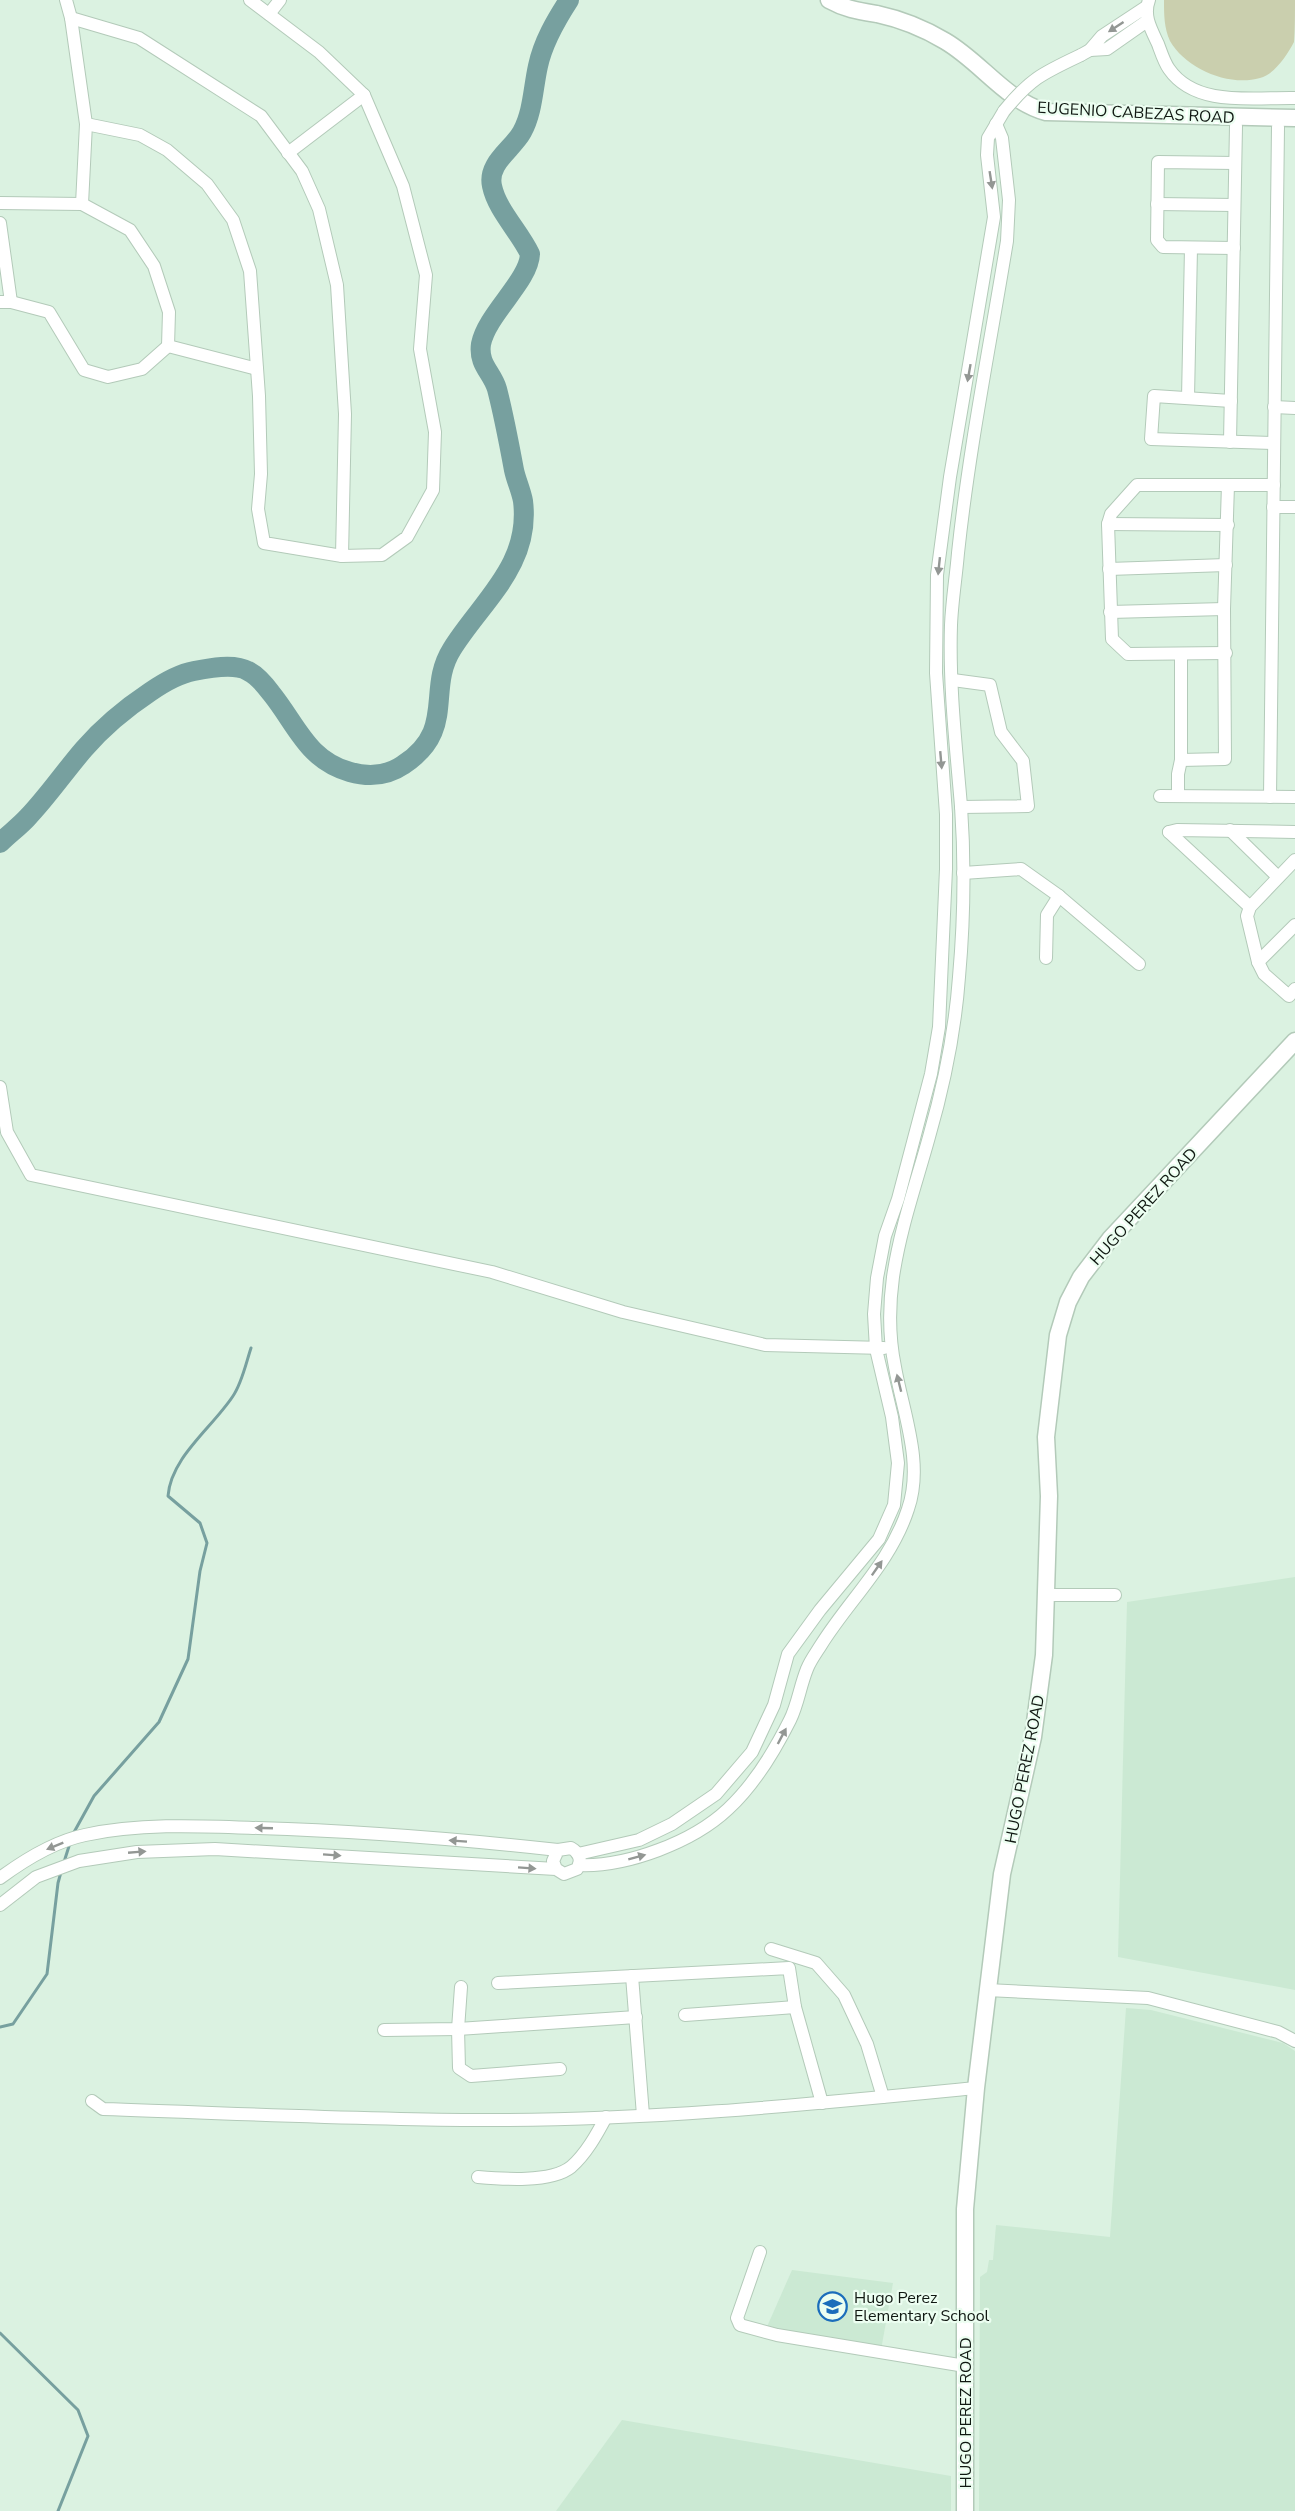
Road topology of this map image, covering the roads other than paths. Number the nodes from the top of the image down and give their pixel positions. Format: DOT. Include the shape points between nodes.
graph roads {
  1 [pos="66,0"];
  2 [pos="250,0"];
  3 [pos="280,0"];
  4 [pos="829,0"];
  5 [pos="1147,3"];
  6 [pos="269,14"];
  7 [pos="71,18"];
  8 [pos="1147,21"];
  9 [pos="1085,52"];
  10 [pos="364,95"];
  11 [pos="1295,98"];
  12 [pos="1295,118"];
  13 [pos="86,124"];
  14 [pos="996,124"];
  15 [pos="1236,126"];
  16 [pos="1278,127"];
  17 [pos="288,153"];
  18 [pos="1235,163"];
  19 [pos="0,203"];
  20 [pos="82,204"];
  21 [pos="1157,204"];
  22 [pos="1234,205"];
  23 [pos="0,223"];
  24 [pos="1191,248"];
  25 [pos="1233,248"];
  26 [pos="5,302"];
  27 [pos="168,346"];
  28 [pos="257,369"];
  29 [pos="1188,398"];
  30 [pos="1230,401"];
  31 [pos="1274,408"];
  32 [pos="1295,408"];
  33 [pos="1230,442"];
  34 [pos="1274,443"];
  35 [pos="1228,485"];
  36 [pos="1274,485"];
  37 [pos="1273,507"];
  38 [pos="1295,507"];
  39 [pos="1108,524"];
  40 [pos="1228,525"];
  41 [pos="342,556"];
  42 [pos="1226,565"];
  43 [pos="1109,569"];
  44 [pos="1224,609"];
  45 [pos="1110,612"];
  46 [pos="1226,653"];
  47 [pos="1181,654"];
  48 [pos="953,680"];
  49 [pos="1181,760"];
  50 [pos="1160,796"];
  51 [pos="1178,796"];
  52 [pos="1270,797"];
  53 [pos="1295,798"];
  54 [pos="961,807"];
  55 [pos="1230,830"];
  56 [pos="1295,832"];
  57 [pos="1295,860"];
  58 [pos="963,873"];
  59 [pos="1278,877"];
  60 [pos="1059,896"];
  61 [pos="1250,908"];
  62 [pos="1295,925"];
  63 [pos="1046,958"];
  64 [pos="1258,962"];
  65 [pos="1139,964"];
  66 [pos="1295,989"];
  67 [pos="1295,1041"];
  68 [pos="0,1087"];
  69 [pos="892,1347"];
  70 [pos="876,1349"];
  71 [pos="894,1505"];
  72 [pos="908,1509"];
  73 [pos="1115,1594"];
  74 [pos="1045,1595"];
  75 [pos="558,1850"];
  76 [pos="579,1859"];
  77 [pos="556,1869"];
  78 [pos="0,1878"];
  79 [pos="0,1905"];
  80 [pos="771,1949"];
  81 [pos="633,1976"];
  82 [pos="498,1983"];
  83 [pos="461,1987"];
  84 [pos="987,1990"];
  85 [pos="795,2007"];
  86 [pos="685,2015"];
  87 [pos="636,2017"];
  88 [pos="458,2029"];
  89 [pos="384,2030"];
  90 [pos="1295,2041"];
  91 [pos="560,2069"];
  92 [pos="976,2088"];
  93 [pos="883,2097"];
  94 [pos="92,2101"];
  95 [pos="822,2103"];
  96 [pos="643,2115"];
  97 [pos="606,2117"];
  98 [pos="478,2177"];
  99 [pos="760,2252"];
  100 [pos="965,2366"];
  101 [pos="965,2511"];
  1 -- 7 [label="street"];
  2 -- 6 [label="street"];
  3 -- 6 [label="street"];
  4 -- 12 [label="street, EUGENIO CABEZAS ROAD" via="851,11 912,25 945,41 1029,107 1062,112"];
  5 -- 8 [label="street"];
  5 -- 9 [label="street, one-way"];
  6 -- 10 [label="street" via="319,51"];
  7 -- 13 [label="street"];
  7 -- 17 [label="street" via="139,38 261,116"];
  8 -- 9 [label="street" via="1107,50"];
  8 -- 11 [label="street" via="1169,69 1203,94"];
  9 -- 14 [label="street, bridge" via="1038,75"];
  10 -- 17 [label="street"];
  10 -- 41 [label="street" via="403,186 426,275 420,349 435,432 433,490 406,537 382,555"];
  13 -- 20 [label="street"];
  13 -- 28 [label="street" via="140,135 167,150 207,184 233,220 250,271"];
  14 -- 48 [label="street" via="1002,138 1009,222 966,483 951,625"];
  14 -- 70 [label="street, one-way" via="988,138 987,155 994,217 950,477 938,575 936,673 946,814 939,1027 931,1074 885,1236 874,1314"];
  15 -- 18 [label="street"];
  16 -- 31 [label="street"];
  17 -- 41 [label="street" via="302,171 319,209 337,285 345,414"];
  18 -- 21 [label="street" via="1158,162"];
  18 -- 22 [label="street"];
  19 -- 20 [label="street"];
  20 -- 27 [label="street" via="130,230 154,266 169,312"];
  21 -- 22 [label="street"];
  21 -- 24 [label="street" via="1159,245"];
  22 -- 25 [label="street"];
  23 -- 26 [label="street"];
  24 -- 25 [label="street"];
  24 -- 29 [label="street"];
  25 -- 30 [label="street"];
  26 -- 27 [label="street" via="49,312 84,370 108,377 142,369"];
  27 -- 28 [label="street"];
  28 -- 41 [label="street" via="261,474 258,509 264,543"];
  29 -- 30 [label="street"];
  29 -- 33 [label="street" via="1154,396 1151,439"];
  30 -- 33 [label="street"];
  31 -- 32 [label="street"];
  31 -- 34 [label="street"];
  33 -- 34 [label="street"];
  34 -- 36 [label="street"];
  35 -- 36 [label="street"];
  35 -- 39 [label="street" via="1137,485"];
  35 -- 40 [label="street"];
  36 -- 37 [label="street"];
  37 -- 38 [label="street"];
  37 -- 52 [label="street"];
  39 -- 40 [label="street"];
  39 -- 43 [label="street"];
  40 -- 42 [label="street"];
  42 -- 43 [label="street"];
  42 -- 44 [label="street"];
  43 -- 45 [label="street"];
  44 -- 45 [label="street"];
  44 -- 46 [label="street"];
  45 -- 47 [label="street" via="1112,639 1128,654"];
  46 -- 47 [label="street"];
  46 -- 49 [label="street" via="1225,759"];
  47 -- 49 [label="street"];
  48 -- 54 [label="street" via="953,732"];
  48 -- 54 [label="street" via="990,685 1000,732 1023,761 1028,806"];
  49 -- 51 [label="street"];
  50 -- 51 [label="street"];
  51 -- 52 [label="street"];
  52 -- 53 [label="street"];
  54 -- 58 [label="street"];
  55 -- 56 [label="street"];
  55 -- 59 [label="street"];
  55 -- 61 [label="street" via="1169,832"];
  57 -- 59 [label="street"];
  58 -- 60 [label="street" via="1021,869"];
  58 -- 69 [label="street" via="953,1031 893,1278"];
  59 -- 61 [label="street"];
  60 -- 63 [label="street" via="1047,915"];
  60 -- 65 [label="street"];
  61 -- 64 [label="street" via="1246,916"];
  62 -- 64 [label="street"];
  64 -- 66 [label="street" via="1264,974 1289,996"];
  67 -- 74 [label="street, HUGO PEREZ ROAD" via="1110,1239 1081,1277 1068,1302 1058,1335 1046,1437 1049,1496"];
  68 -- 70 [label="street" via="7,1132 31,1175 492,1272 623,1312 765,1345"];
  69 -- 70 [label="street"];
  72 -- 69 [label="street, one-way" via="913,1491 913,1462"];
  70 -- 71 [label="street" via="896,1438 898,1474"];
  71 -- 72 [label="street"];
  71 -- 76 [label="street" via="879,1539 788,1654 774,1706 752,1752 716,1794 672,1824 639,1840"];
  76 -- 72 [label="street, one-way" via="603,1865 644,1856 695,1833 728,1809 766,1765 793,1714 808,1666 838,1618 892,1548"];
  73 -- 74 [label="street"];
  74 -- 84 [label="street, HUGO PEREZ ROAD" via="1044,1655 1034,1737 1002,1874"];
  75 -- 76 [label="street" via="571,1848"];
  75 -- 77 [label="street" via="553,1861"];
  75 -- 78 [label="street, one-way" via="324,1830 136,1829 83,1835 26,1858"];
  76 -- 77 [label="street" via="577,1869 569,1874"];
  79 -- 77 [label="street, one-way" via="36,1877 79,1861 137,1852 215,1849"];
  80 -- 93 [label="street" via="816,1963 844,1995 867,2044"];
  81 -- 82 [label="street"];
  81 -- 85 [label="street" via="789,1968"];
  81 -- 87 [label="street"];
  83 -- 88 [label="street"];
  84 -- 90 [label="street" via="1148,1998 1278,2032"];
  84 -- 92 [label="street, HUGO PEREZ ROAD"];
  85 -- 86 [label="street"];
  85 -- 95 [label="street"];
  87 -- 88 [label="street"];
  87 -- 96 [label="street"];
  88 -- 89 [label="street"];
  88 -- 91 [label="street" via="459,2068 471,2076"];
  92 -- 93 [label="street"];
  92 -- 100 [label="street, HUGO PEREZ ROAD" via="965,2209"];
  93 -- 95 [label="street"];
  94 -- 97 [label="street" via="103,2109 115,2110 483,2120"];
  95 -- 96 [label="street"];
  96 -- 97 [label="street"];
  97 -- 98 [label="street" via="570,2168 551,2176"];
  99 -- 100 [label="street" via="737,2318 740,2325 777,2335"];
  100 -- 101 [label="street, HUGO PEREZ ROAD"];
}
